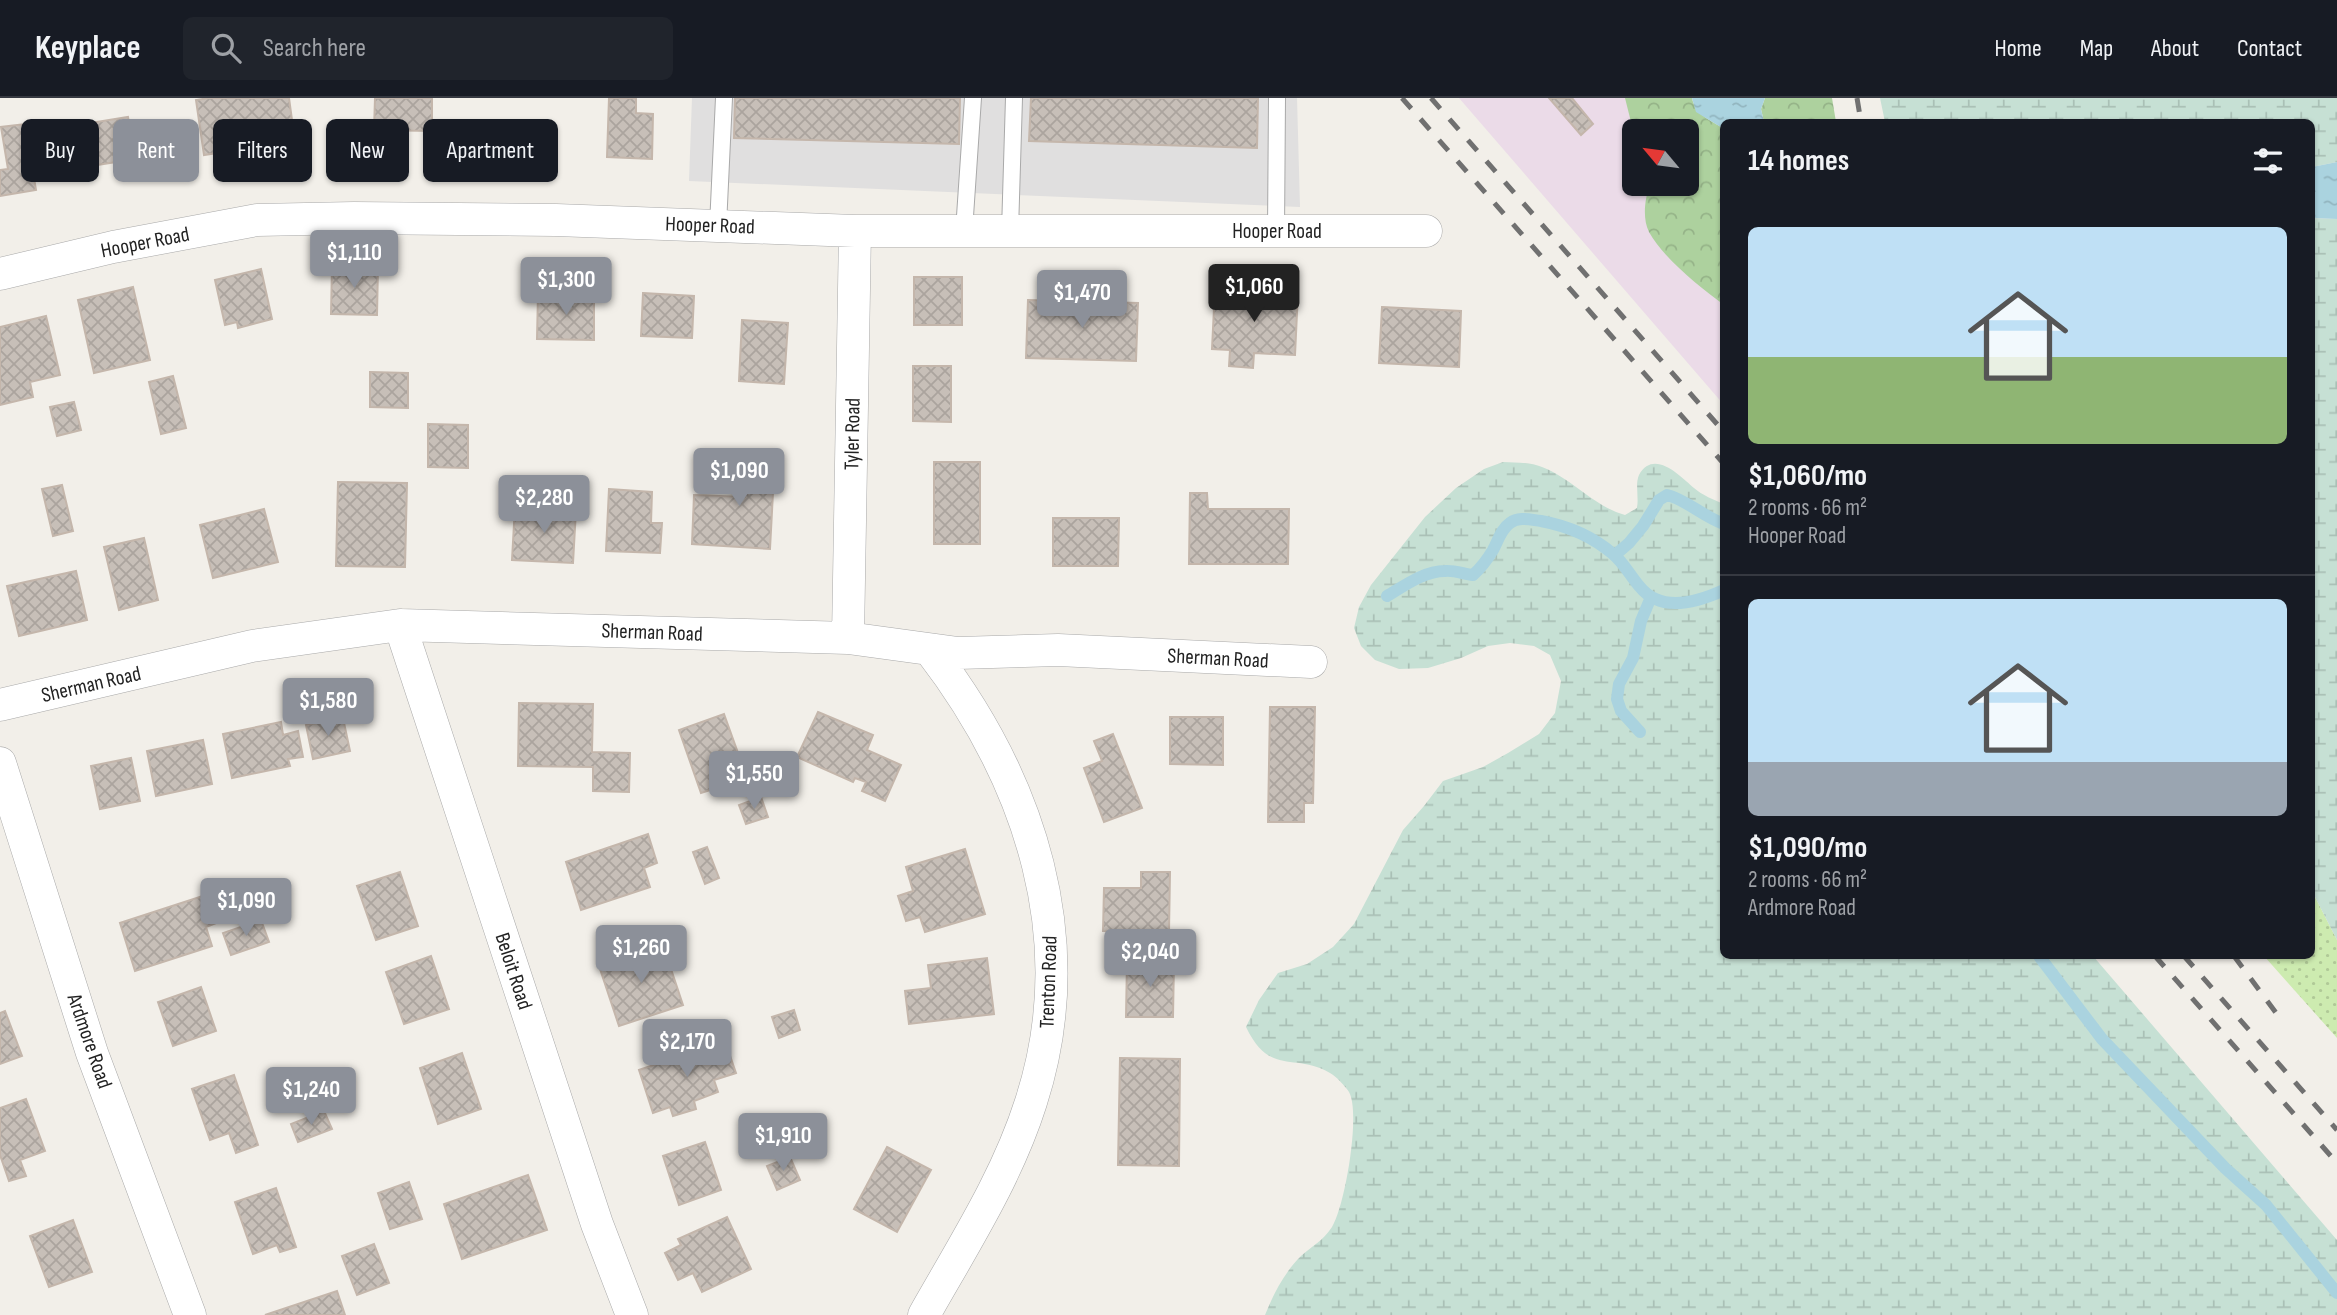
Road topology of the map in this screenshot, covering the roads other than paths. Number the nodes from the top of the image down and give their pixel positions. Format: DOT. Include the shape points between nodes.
graph roads {
  1 [pos="724,98"];
  2 [pos="973,98"];
  3 [pos="1014,98"];
  4 [pos="1277,98"];
  5 [pos="718,226"];
  6 [pos="855,231"];
  7 [pos="964,231"];
  8 [pos="1010,231"];
  9 [pos="1276,231"];
  10 [pos="1426,232"];
  11 [pos="0,274"];
  12 [pos="400,625"];
  13 [pos="848,638"];
  14 [pos="930,650"];
  15 [pos="1311,662"];
  16 [pos="0,705"];
  17 [pos="0,763"];
  18 [pos="190,1315"];
  19 [pos="632,1315"];
  20 [pos="924,1315"];
  1 -- 5 [label="lane"];
  2 -- 7 [label="lane"];
  3 -- 8 [label="lane"];
  4 -- 9 [label="lane"];
  5 -- 6 [label="street, Hooper Road"];
  5 -- 11 [label="street, Hooper Road" via="529,219 257,220"];
  6 -- 7 [label="street, Hooper Road"];
  6 -- 13 [label="street, Tyler Road"];
  7 -- 8 [label="street, Hooper Road"];
  8 -- 9 [label="street, Hooper Road"];
  9 -- 10 [label="street, Hooper Road"];
  12 -- 13 [label="street, Sherman Road"];
  12 -- 16 [label="street, Sherman Road" via="252,646"];
  12 -- 19 [label="street, Beloit Road" via="593,1211"];
  13 -- 14 [label="street, Sherman Road"];
  14 -- 15 [label="street, Sherman Road" via="1058,650"];
  14 -- 20 [label="street, Trenton Road" via="982,729 1018,803 1042,877 1052,976 1045,1049 1021,1130 982,1212"];
  17 -- 18 [label="street, Ardmore Road" via="92,1053"];
}
